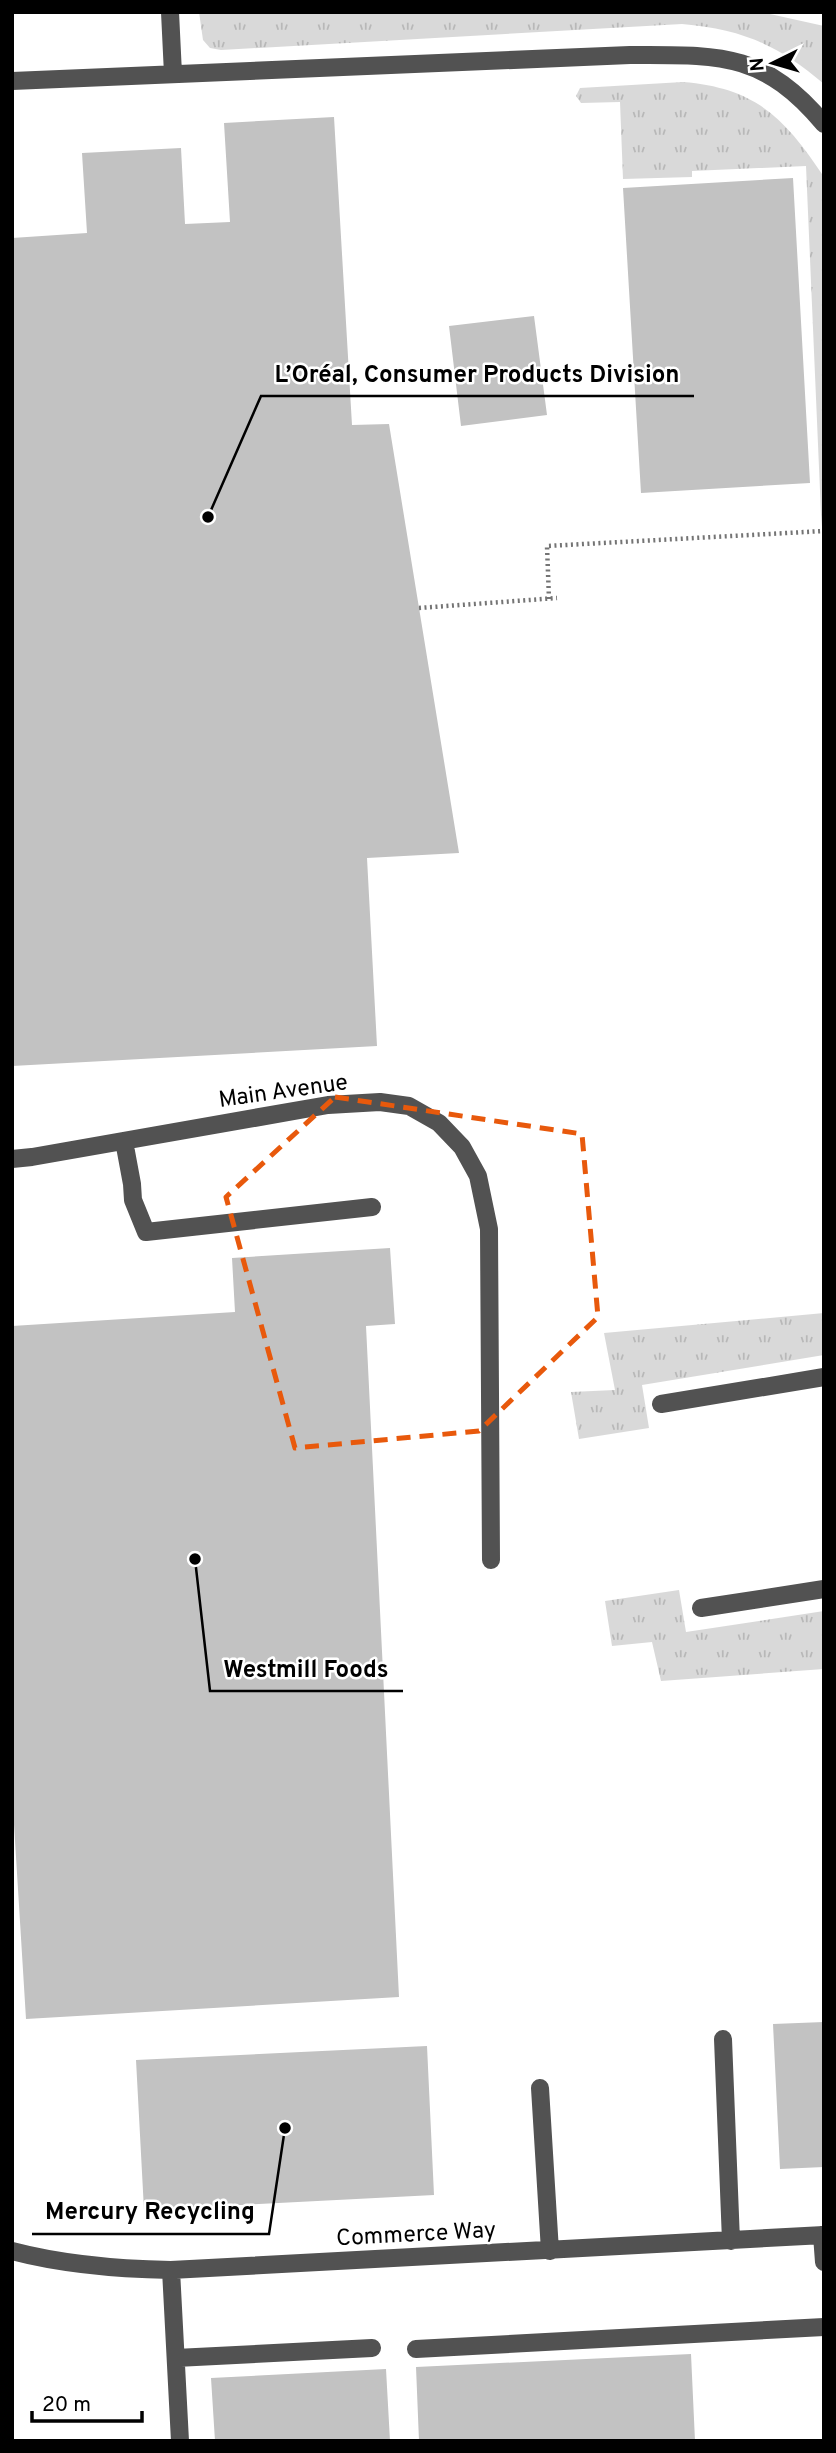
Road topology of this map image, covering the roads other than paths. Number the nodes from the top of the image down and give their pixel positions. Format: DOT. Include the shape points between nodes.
graph roads {
  1 [pos="170,12"];
  2 [pos="173,74"];
  3 [pos="12,81"];
  4 [pos="824,124"];
  5 [pos="124,1141"];
  6 [pos="12,1159"];
  7 [pos="372,1207"];
  8 [pos="824,1377"];
  9 [pos="662,1404"];
  10 [pos="491,1560"];
  11 [pos="824,1589"];
  12 [pos="701,1608"];
  13 [pos="723,2039"];
  14 [pos="540,2088"];
  15 [pos="823,2235"];
  16 [pos="731,2241"];
  17 [pos="12,2251"];
  18 [pos="550,2251"];
  19 [pos="824,2262"];
  20 [pos="171,2270"];
  21 [pos="824,2327"];
  22 [pos="372,2348"];
  23 [pos="416,2349"];
  24 [pos="176,2358"];
  25 [pos="180,2441"];
  1 -- 2 [label="street"];
  2 -- 3 [label="street"];
  2 -- 4 [label="street" via="696,56 733,61 766,73 788,86"];
  5 -- 6 [label="street, Main Avenue"];
  5 -- 7 [label="street" via="133,1200 146,1232"];
  5 -- 10 [label="street, Main Avenue" via="328,1105 380,1102 409,1106 439,1123 462,1147 478,1176 489,1229"];
  8 -- 9 [label="street"];
  11 -- 12 [label="street"];
  13 -- 16 [label="street"];
  14 -- 18 [label="street"];
  15 -- 16 [label="street, Commerce Way"];
  15 -- 19 [label="street"];
  16 -- 18 [label="street, Commerce Way"];
  17 -- 20 [label="street, Commerce Way" via="78,2264"];
  18 -- 20 [label="street, Commerce Way"];
  20 -- 24 [label="street"];
  21 -- 23 [label="street"];
  22 -- 24 [label="street"];
  24 -- 25 [label="street"];
}
